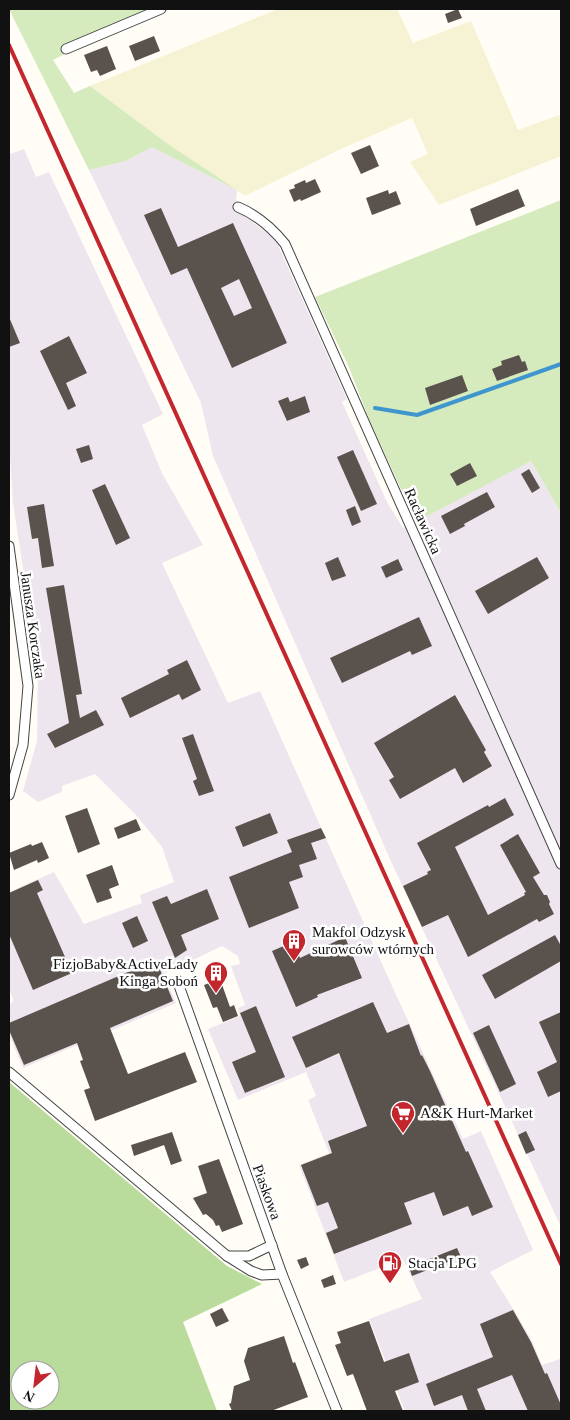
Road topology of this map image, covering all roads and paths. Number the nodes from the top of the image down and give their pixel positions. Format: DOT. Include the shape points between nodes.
graph roads {
  1 [pos="161,9"];
  2 [pos="66,49"];
  3 [pos="238,207"];
  4 [pos="9,546"];
  5 [pos="9,795"];
  6 [pos="561,864"];
  7 [pos="177,980"];
  8 [pos="9,1072"];
  9 [pos="272,1245"];
  10 [pos="227,1256"];
  11 [pos="282,1274"];
  12 [pos="337,1411"];
  1 -- 2 [label="street"];
  3 -- 6 [label="street, Racławicka" via="266,225 285,244"];
  4 -- 5 [label="street, Janusza Korczaka" via="28,686 23,745"];
  7 -- 9 [label="street, Piaskowa"];
  8 -- 10 [label="street"];
  9 -- 10 [label="street" via="249,1256"];
  9 -- 11 [label="street, Piaskowa"];
  10 -- 11 [label="street" via="262,1275"];
  11 -- 12 [label="street, Piaskowa"];
}
